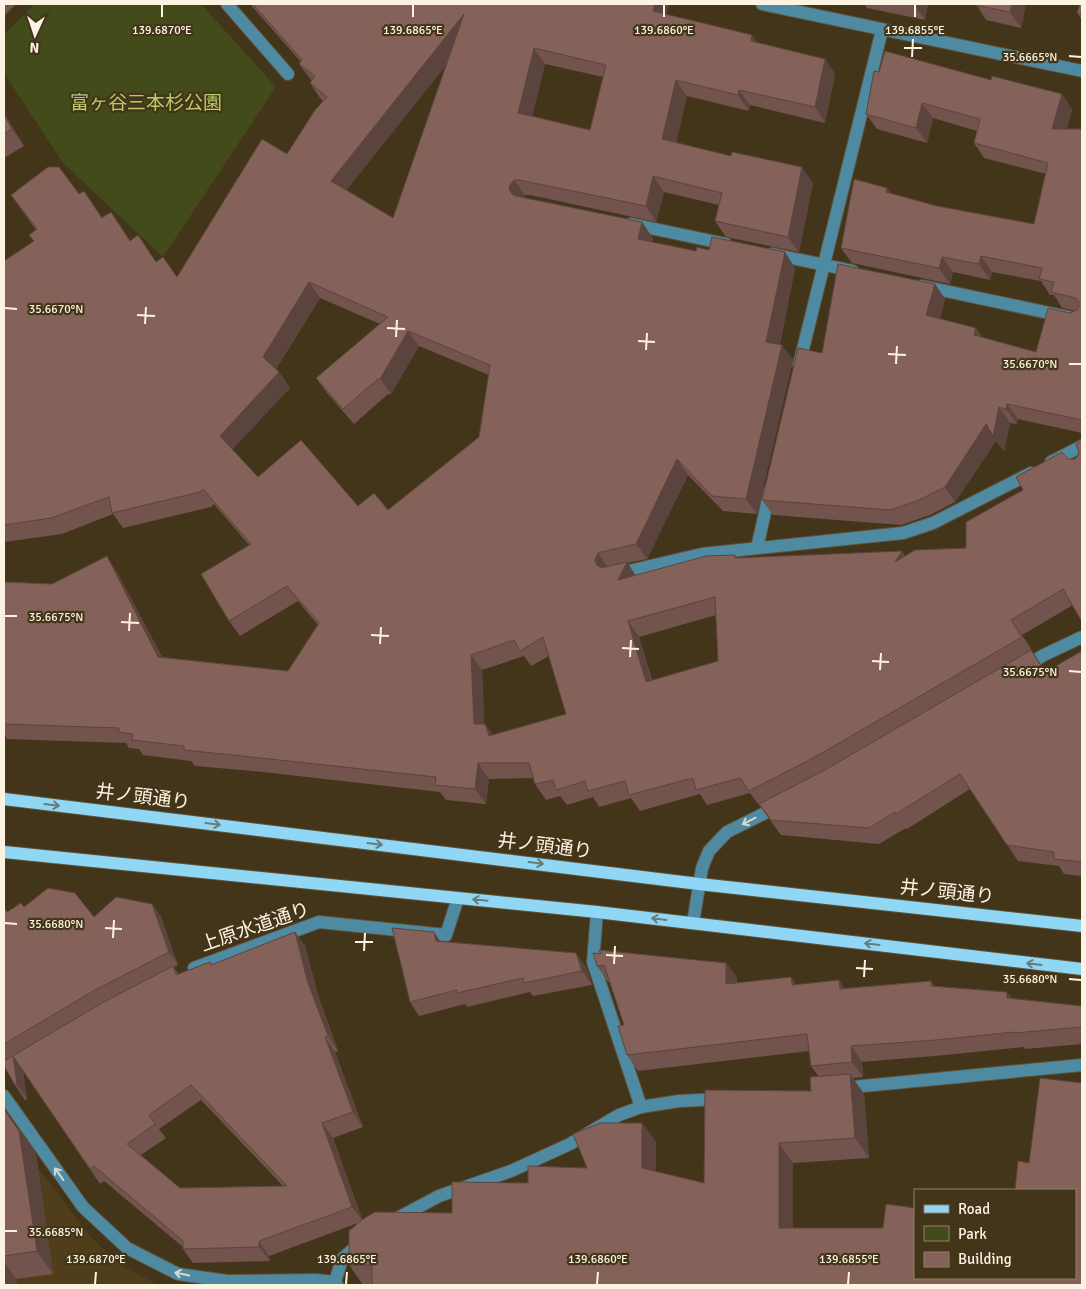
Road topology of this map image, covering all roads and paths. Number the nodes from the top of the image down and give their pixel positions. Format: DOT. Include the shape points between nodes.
graph roads {
  1 [pos="227,4"];
  2 [pos="762,4"];
  3 [pos="882,30"];
  4 [pos="1082,71"];
  5 [pos="288,74"];
  6 [pos="623,223"];
  7 [pos="738,247"];
  8 [pos="757,251"];
  9 [pos="824,265"];
  10 [pos="862,273"];
  11 [pos="910,283"];
  12 [pos="1082,320"];
  13 [pos="796,379"];
  14 [pos="1078,452"];
  15 [pos="772,482"];
  16 [pos="757,548"];
  17 [pos="614,575"];
  18 [pos="1082,637"];
  19 [pos="1010,675"];
  20 [pos="4,799"];
  21 [pos="787,801"];
  22 [pos="4,852"];
  23 [pos="699,884"];
  24 [pos="458,898"];
  25 [pos="597,912"];
  26 [pos="693,923"];
  27 [pos="1082,926"];
  28 [pos="1082,969"];
  29 [pos="178,974"];
  30 [pos="1082,1065"];
  31 [pos="826,1089"];
  32 [pos="4,1096"];
  33 [pos="727,1098"];
  34 [pos="641,1107"];
  35 [pos="336,1284"];
  1 -- 5 [label="street"];
  2 -- 3 [label="street"];
  3 -- 4 [label="street"];
  3 -- 9 [label="street"];
  6 -- 7 [label="street"];
  8 -- 9 [label="street"];
  9 -- 10 [label="street"];
  9 -- 13 [label="street"];
  11 -- 12 [label="street"];
  14 -- 16 [label="street" via="933,523 902,534"];
  15 -- 16 [label="street"];
  16 -- 17 [label="street" via="702,554"];
  18 -- 19 [label="street"];
  20 -- 23 [label="main road, 井ノ頭通り, one-way"];
  21 -- 23 [label="street, one-way" via="727,832 709,851"];
  22 -- 24 [label="main road"];
  23 -- 26 [label="street"];
  23 -- 27 [label="main road, 井ノ頭通り"];
  25 -- 24 [label="main road, one-way"];
  24 -- 29 [label="street, 上原水道通り" via="446,935 319,922"];
  26 -- 25 [label="main road, one-way"];
  25 -- 34 [label="street" via="593,962"];
  28 -- 26 [label="main road, one-way"];
  30 -- 31 [label="street"];
  35 -- 32 [label="street, one-way" via="316,1280 227,1281 178,1274 127,1248 83,1207"];
  33 -- 34 [label="street"];
  34 -- 35 [label="street" via="619,1115 570,1144 511,1171 439,1196 377,1229 342,1259"];
}
